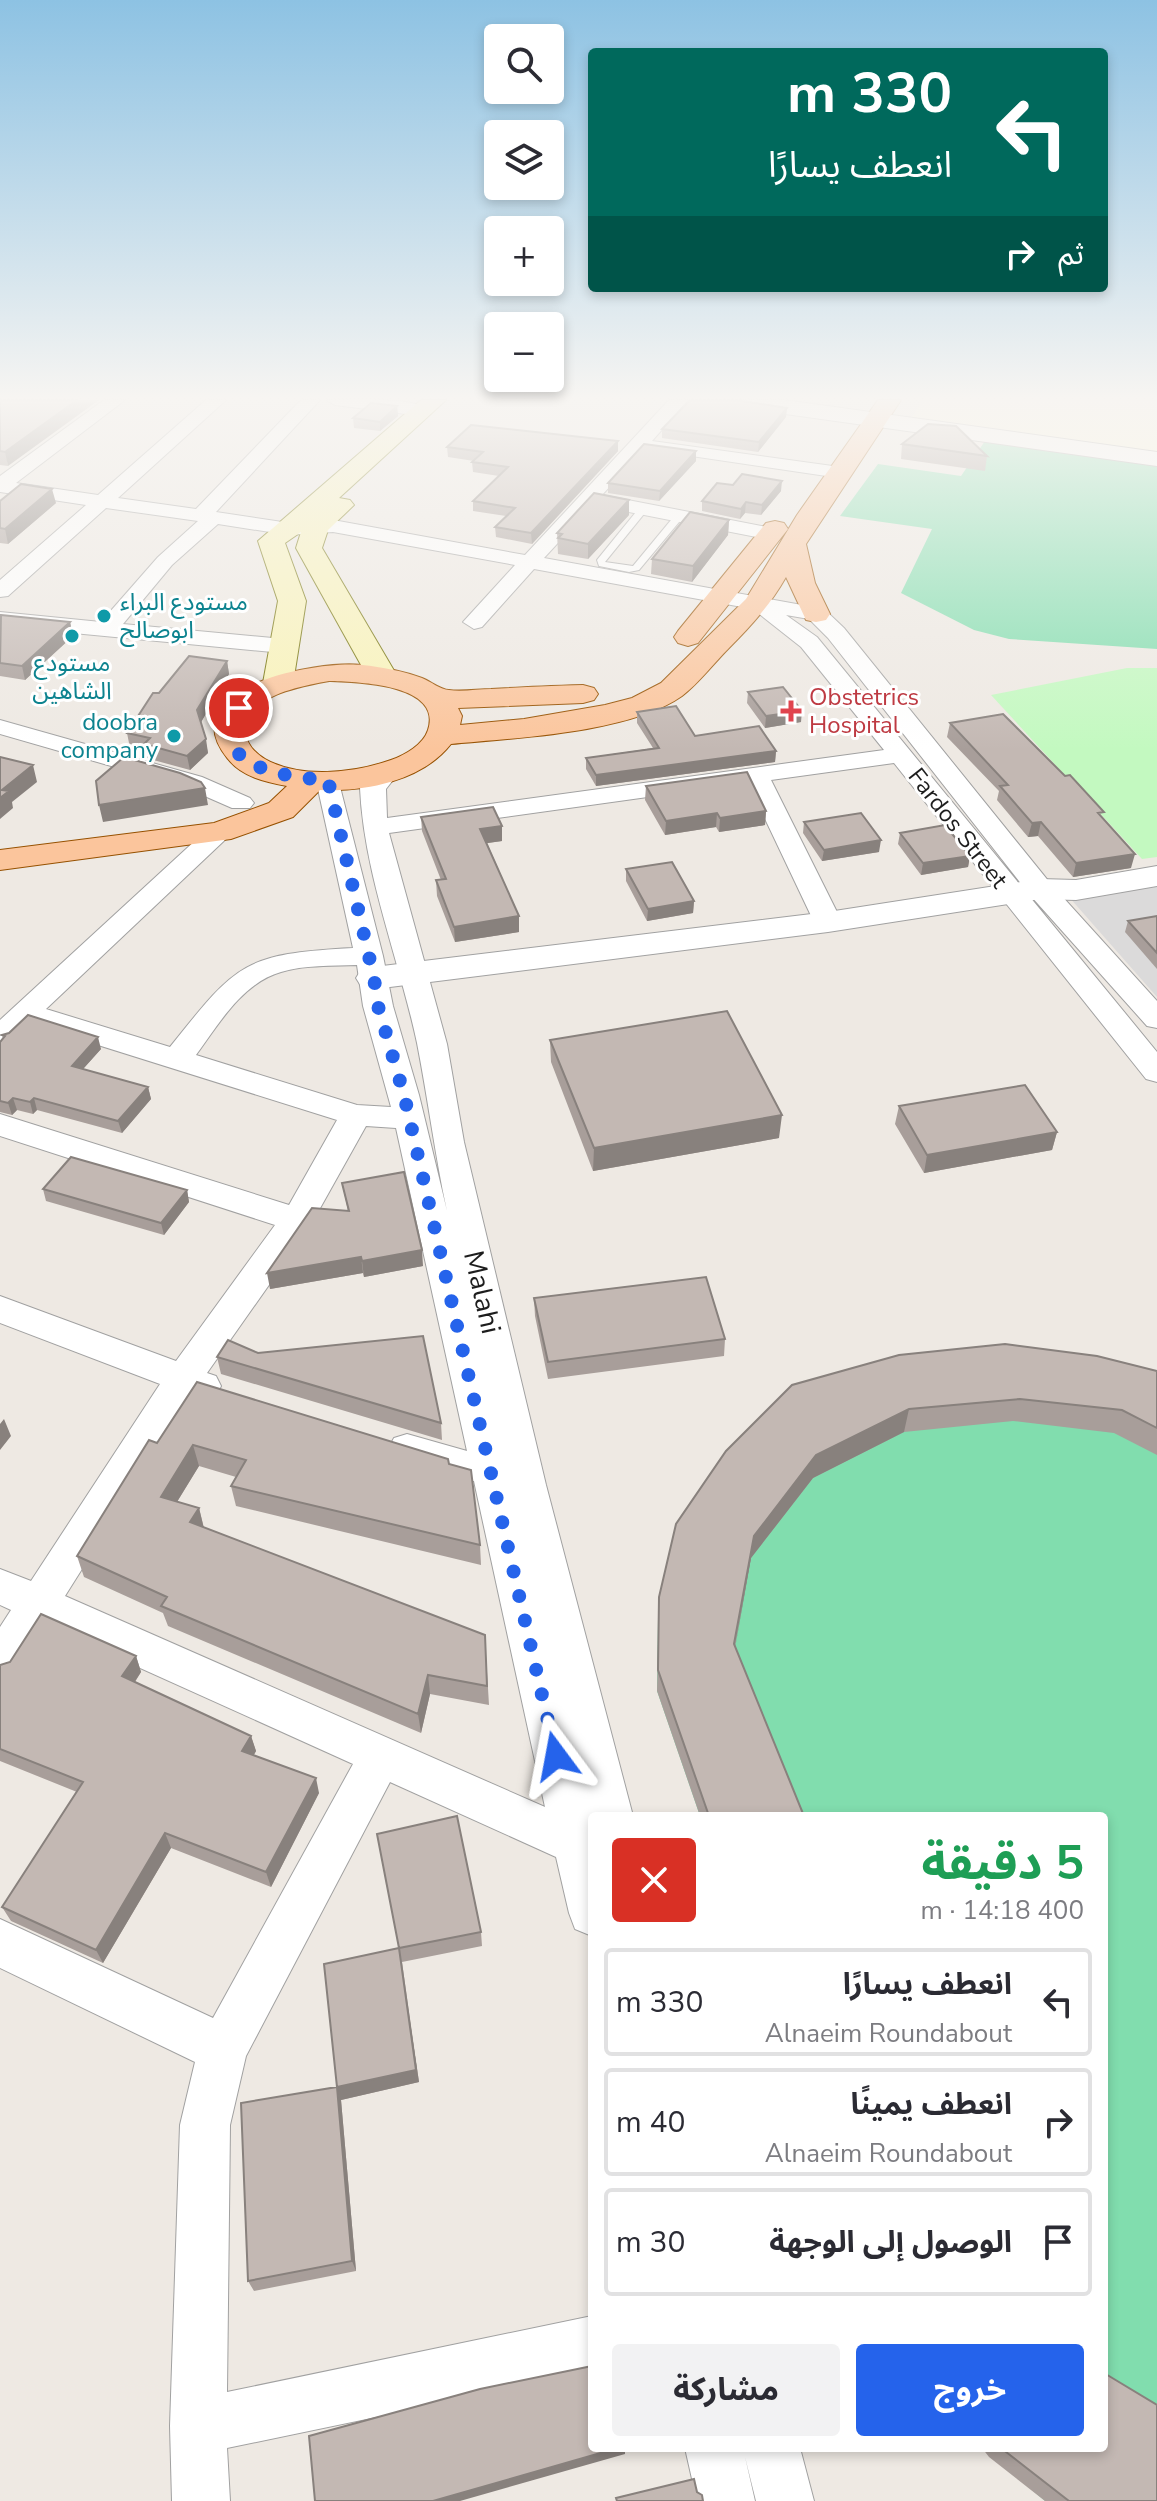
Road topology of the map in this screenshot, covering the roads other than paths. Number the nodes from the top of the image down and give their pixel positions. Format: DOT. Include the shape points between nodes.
graph roads {
  1 [pos="679,516"];
  2 [pos="86,517"];
  3 [pos="207,517"];
  4 [pos="303,517"];
  5 [pos="328,517"];
  6 [pos="572,517"];
  7 [pos="637,517"];
  8 [pos="682,517"];
  9 [pos="800,517"];
  10 [pos="316,527"];
  11 [pos="289,529"];
  12 [pos="783,540"];
  13 [pos="532,561"];
  14 [pos="0,591"];
  15 [pos="723,596"];
  16 [pos="757,604"];
  17 [pos="816,614"];
  18 [pos="1,620"];
  19 [pos="474,622"];
  20 [pos="108,628"];
  21 [pos="283,646"];
  22 [pos="381,674"];
  23 [pos="278,683"];
  24 [pos="437,700"];
  25 [pos="0,727"];
  26 [pos="442,736"];
  27 [pos="901,755"];
  28 [pos="256,767"];
  29 [pos="388,771"];
  30 [pos="757,777"];
  31 [pos="315,780"];
  32 [pos="241,803"];
  33 [pos="375,827"];
  34 [pos="219,832"];
  35 [pos="109,837"];
  36 [pos="0,843"];
  37 [pos="0,860"];
  38 [pos="1157,876"];
  39 [pos="1041,897"];
  40 [pos="828,922"];
  41 [pos="374,980"];
  42 [pos="417,988"];
  43 [pos="25,1012"];
  44 [pos="1157,1019"];
  45 [pos="0,1036"];
  46 [pos="177,1059"];
  47 [pos="1156,1070"];
  48 [pos="356,1115"];
  49 [pos="408,1118"];
  50 [pos="0,1125"];
  51 [pos="297,1220"];
  52 [pos="0,1309"];
  53 [pos="182,1380"];
  54 [pos="242,1398"];
  55 [pos="375,1439"];
  56 [pos="488,1466"];
  57 [pos="0,1586"];
  58 [pos="40,1603"];
  59 [pos="0,1663"];
  60 [pos="380,1757"];
  61 [pos="610,1812"];
  62 [pos="576,1843"];
  63 [pos="588,1896"];
  64 [pos="0,1943"];
  65 [pos="223,2049"];
  66 [pos="588,2345"];
  67 [pos="198,2426"];
  68 [pos="715,2452"];
  69 [pos="772,2452"];
  70 [pos="201,2501"];
  71 [pos="726,2501"];
  72 [pos="785,2501"];
  1 -- 7 [label="lane" via="636,568 602,564"];
  2 -- 14 [label="street"];
  3 -- 11 [label="street"];
  3 -- 20 [label="street"];
  4 -- 11 [label="main road"];
  5 -- 10 [label="main road"];
  6 -- 13 [label="street"];
  8 -- 12 [label="street"];
  9 -- 12 [label="main road"];
  10 -- 11 [label="street"];
  10 -- 13 [label="street"];
  10 -- 22 [label="main road" via="309,548"];
  11 -- 21 [label="main road" via="271,541 292,601"];
  12 -- 15 [label="main road"];
  12 -- 16 [label="main road"];
  12 -- 17 [label="main road"];
  13 -- 15 [label="street"];
  13 -- 19 [label="street"];
  15 -- 16 [label="street"];
  15 -- 24 [label="main road" via="645,680 610,692 548,698"];
  16 -- 17 [label="street"];
  16 -- 26 [label="main road" via="672,689 643,704 524,728"];
  16 -- 27 [label="street, Fardos Street" via="809,642"];
  17 -- 39 [label="street, Fardos Street"];
  18 -- 20 [label="street"];
  20 -- 21 [label="street"];
  21 -- 23 [label="main road"];
  22 -- 23 [label="main road" via="329,672"];
  22 -- 24 [label="main road" via="404,680"];
  23 -- 28 [label="main road" via="255,694 230,722 229,738"];
  24 -- 26 [label="main road" via="446,724"];
  25 -- 32 [label="street" via="193,782"];
  26 -- 29 [label="main road" via="412,762"];
  27 -- 30 [label="street"];
  27 -- 39 [label="street, Fardos Street"];
  28 -- 31 [label="main road"];
  28 -- 32 [label="main road" via="262,782"];
  29 -- 31 [label="main road"];
  29 -- 33 [label="street, Malahi" via="373,788"];
  30 -- 33 [label="street"];
  30 -- 40 [label="street"];
  31 -- 34 [label="main road" via="281,810"];
  31 -- 41 [label="street, Malahi"];
  32 -- 35 [label="main road"];
  33 -- 42 [label="street, Malahi"];
  34 -- 35 [label="main road"];
  34 -- 43 [label="street"];
  35 -- 36 [label="main road"];
  35 -- 37 [label="main road"];
  38 -- 39 [label="street"];
  39 -- 40 [label="street"];
  39 -- 42 [label="street"];
  39 -- 44 [label="street, Fardos Street"];
  39 -- 47 [label="street, Fardos Street"];
  40 -- 42 [label="street"];
  41 -- 42 [label="street"];
  41 -- 46 [label="street" via="270,965 231,990"];
  41 -- 49 [label="street, Malahi"];
  42 -- 61 [label="street, Malahi" via="527,1485"];
  43 -- 45 [label="street"];
  43 -- 46 [label="street"];
  46 -- 48 [label="street"];
  48 -- 49 [label="street"];
  48 -- 51 [label="street"];
  49 -- 56 [label="street, Malahi"];
  50 -- 51 [label="street"];
  51 -- 53 [label="street"];
  52 -- 53 [label="street"];
  53 -- 54 [label="street"];
  53 -- 58 [label="street"];
  55 -- 56 [label="street" via="464,1466"];
  56 -- 62 [label="street, Malahi"];
  57 -- 58 [label="street"];
  58 -- 59 [label="street"];
  58 -- 60 [label="street"];
  60 -- 62 [label="street"];
  60 -- 65 [label="street"];
  62 -- 63 [label="street, Malahi"];
  64 -- 65 [label="street"];
  65 -- 67 [label="street" via="205,2125"];
  66 -- 67 [label="street"];
  67 -- 70 [label="street"];
  68 -- 71 [label="street"];
  69 -- 72 [label="street"];
}
